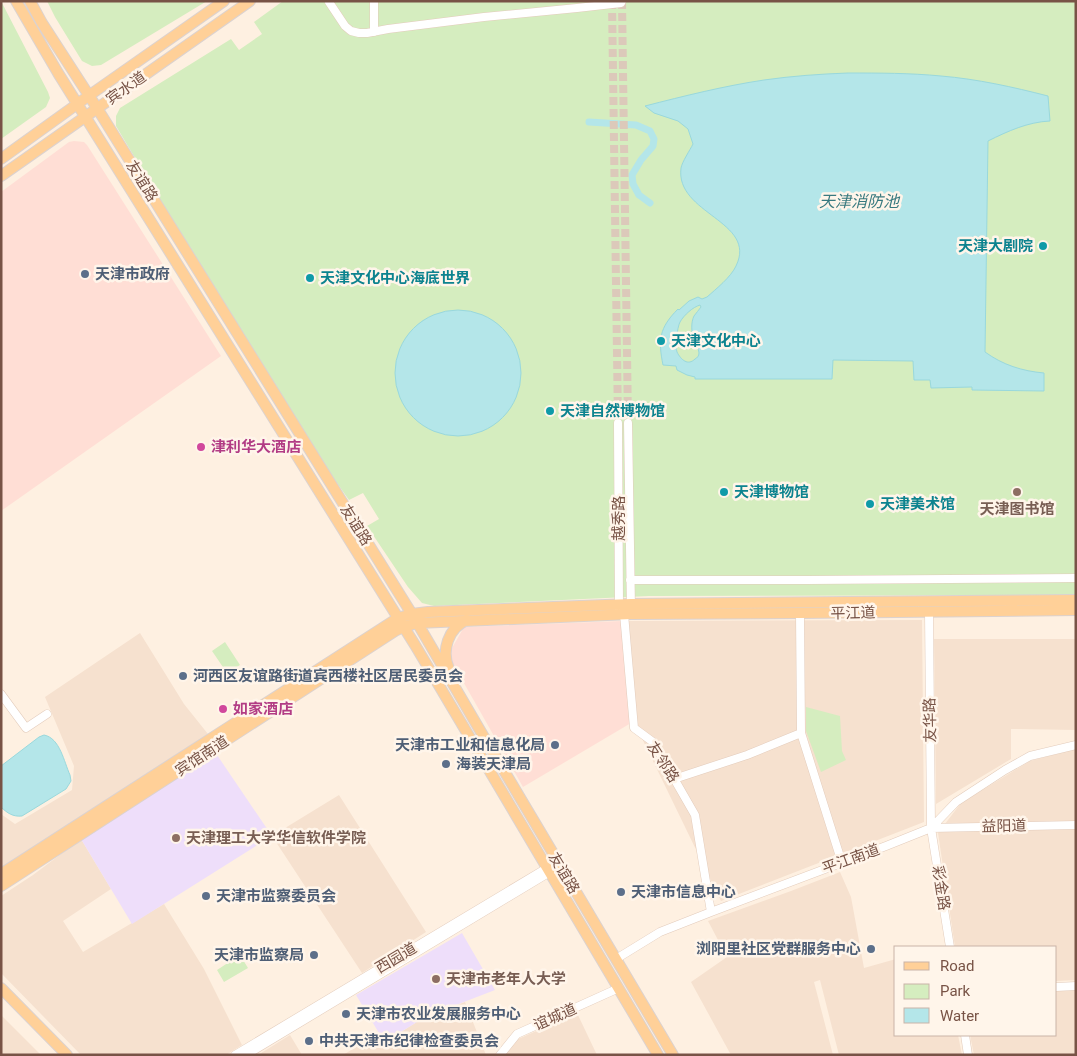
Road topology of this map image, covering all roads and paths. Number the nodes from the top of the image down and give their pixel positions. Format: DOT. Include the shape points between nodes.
graph roads {
  1 [pos="16,1"];
  2 [pos="30,1"];
  3 [pos="224,1"];
  4 [pos="250,1"];
  5 [pos="333,1"];
  6 [pos="374,1"];
  7 [pos="379,1"];
  8 [pos="622,1"];
  9 [pos="329,2"];
  10 [pos="601,3"];
  11 [pos="377,30"];
  12 [pos="90,95"];
  13 [pos="77,104"];
  14 [pos="98,108"];
  15 [pos="86,116"];
  16 [pos="1,159"];
  17 [pos="1,176"];
  18 [pos="618,423"];
  19 [pos="628,423"];
  20 [pos="1076,578"];
  21 [pos="630,580"];
  22 [pos="1076,600"];
  23 [pos="625,610"];
  24 [pos="1076,610"];
  25 [pos="929,612"];
  26 [pos="800,613"];
  27 [pos="414,618"];
  28 [pos="468,620"];
  29 [pos="401,622"];
  30 [pos="458,693"];
  31 [pos="1,694"];
  32 [pos="47,714"];
  33 [pos="801,733"];
  34 [pos="1076,744"];
  35 [pos="674,779"];
  36 [pos="1076,825"];
  37 [pos="931,828"];
  38 [pos="842,863"];
  39 [pos="559,864"];
  40 [pos="548,870"];
  41 [pos="1,874"];
  42 [pos="1,886"];
  43 [pos="711,912"];
  44 [pos="950,946"];
  45 [pos="616,959"];
  46 [pos="1076,986"];
  47 [pos="1057,987"];
  48 [pos="1,988"];
  49 [pos="618,988"];
  50 [pos="1,996"];
  51 [pos="965,1036"];
  52 [pos="58,1055"];
  53 [pos="67,1055"];
  54 [pos="235,1055"];
  55 [pos="246,1055"];
  56 [pos="500,1055"];
  57 [pos="658,1055"];
  58 [pos="673,1055"];
  59 [pos="968,1055"];
  1 -- 13 [label="main road, 友谊路"];
  2 -- 12 [label="main road, 友谊路"];
  3 -- 12 [label="main road, 宾水道"];
  4 -- 14 [label="main road, 宾水道"];
  5 -- 11 [label="street" via="351,28"];
  6 -- 11 [label="street"];
  7 -- 11 [label="street"];
  8 -- 10 [label="street"];
  9 -- 11 [label="street" via="349,30 358,33"];
  10 -- 11 [label="street"];
  12 -- 13 [label="main road, 宾水道"];
  12 -- 14 [label="main road, 友谊路"];
  13 -- 15 [label="main road, 友谊路"];
  13 -- 16 [label="main road, 宾水道"];
  14 -- 15 [label="main road, 宾水道"];
  14 -- 27 [label="main road, 友谊路"];
  15 -- 17 [label="main road, 宾水道"];
  15 -- 29 [label="main road, 友谊路"];
  18 -- 23 [label="street, 越秀路"];
  19 -- 21 [label="street, 越秀路"];
  20 -- 21 [label="street"];
  21 -- 23 [label="street, 越秀路"];
  22 -- 23 [label="main road, 平江道"];
  23 -- 26 [label="main road, 平江道"];
  23 -- 27 [label="main road" via="428,612"];
  23 -- 28 [label="main road"];
  23 -- 35 [label="street, 友邻路" via="634,728 653,742"];
  24 -- 25 [label="main road, 平江道"];
  25 -- 26 [label="main road, 平江道"];
  25 -- 37 [label="street, 友华路"];
  26 -- 33 [label="street"];
  27 -- 28 [label="main road"];
  27 -- 29 [label="main road"];
  27 -- 30 [label="main road, 友谊路"];
  28 -- 30 [label="main road" via="454,630 445,650 447,666"];
  29 -- 40 [label="main road, 友谊路"];
  29 -- 41 [label="main road, 宾馆南道"];
  29 -- 42 [label="main road, 宾馆南道" via="387,636"];
  30 -- 39 [label="main road, 友谊路"];
  31 -- 32 [label="street" via="26,728"];
  33 -- 35 [label="street"];
  33 -- 38 [label="street"];
  34 -- 37 [label="street, 平江南道" via="1030,756 1013,765 956,802"];
  35 -- 43 [label="street, 友邻路" via="694,815"];
  36 -- 37 [label="street, 益阳道"];
  37 -- 38 [label="street, 平江南道"];
  37 -- 44 [label="street, 彩金路"];
  38 -- 43 [label="street, 平江南道"];
  39 -- 40 [label="street, 西园道"];
  39 -- 45 [label="main road, 友谊路"];
  40 -- 49 [label="main road, 友谊路"];
  40 -- 54 [label="street, 西园道"];
  40 -- 55 [label="street, 西园道"];
  43 -- 45 [label="street, 平江南道" via="660,932"];
  45 -- 58 [label="main road, 友谊路"];
  46 -- 47 [label="street"];
  48 -- 53 [label="main road"];
  49 -- 56 [label="street, 谊城道" via="517,1034"];
  49 -- 57 [label="main road, 友谊路"];
  50 -- 52 [label="main road"];
  51 -- 59 [label="street"];
}
